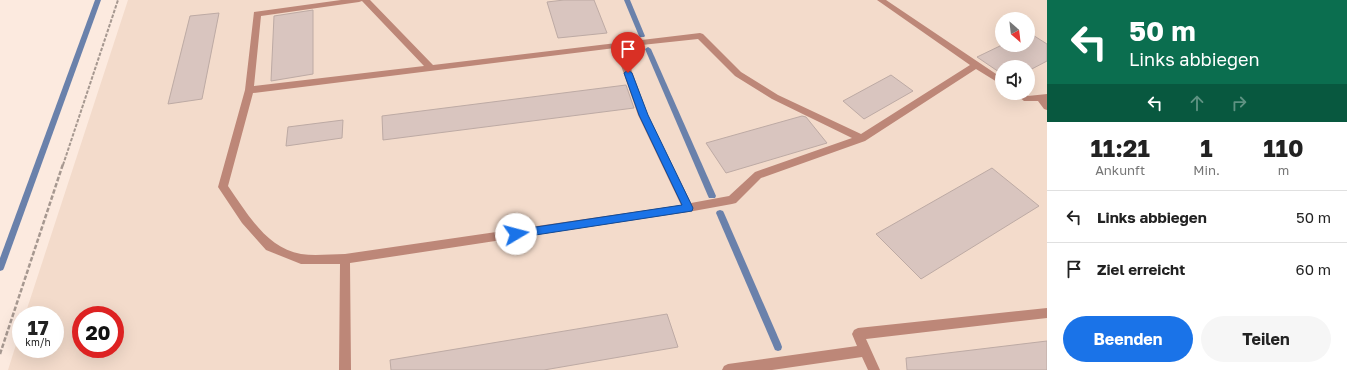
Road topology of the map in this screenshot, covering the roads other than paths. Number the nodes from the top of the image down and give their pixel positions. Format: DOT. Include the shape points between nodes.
graph roads {
  1 [pos="359,0"];
  2 [pos="366,0"];
  3 [pos="881,0"];
  4 [pos="618,45"];
  5 [pos="976,64"];
  6 [pos="431,68"];
  7 [pos="995,77"];
  8 [pos="249,90"];
  9 [pos="1044,98"];
  10 [pos="1047,107"];
  11 [pos="862,138"];
  12 [pos="688,208"];
  13 [pos="345,259"];
  14 [pos="1047,313"];
  15 [pos="865,351"];
  16 [pos="345,370"];
  17 [pos="728,370"];
  18 [pos="874,370"];
  1 -- 8 [label="lane" via="257,14"];
  2 -- 6 [label="lane"];
  3 -- 5 [label="lane"];
  4 -- 6 [label="lane"];
  4 -- 11 [label="lane" via="700,36 738,74 775,97"];
  4 -- 12 [label="lane" via="644,115"];
  5 -- 7 [label="lane"];
  5 -- 11 [label="lane"];
  6 -- 8 [label="lane"];
  8 -- 13 [label="lane" via="223,187 246,220 270,247 301,259"];
  9 -- 10 [label="lane"];
  11 -- 12 [label="lane" via="758,175 732,200"];
  12 -- 13 [label="lane"];
  13 -- 16 [label="lane"];
  14 -- 15 [label="lane" via="858,334"];
  15 -- 17 [label="lane"];
  15 -- 18 [label="lane"];
}
